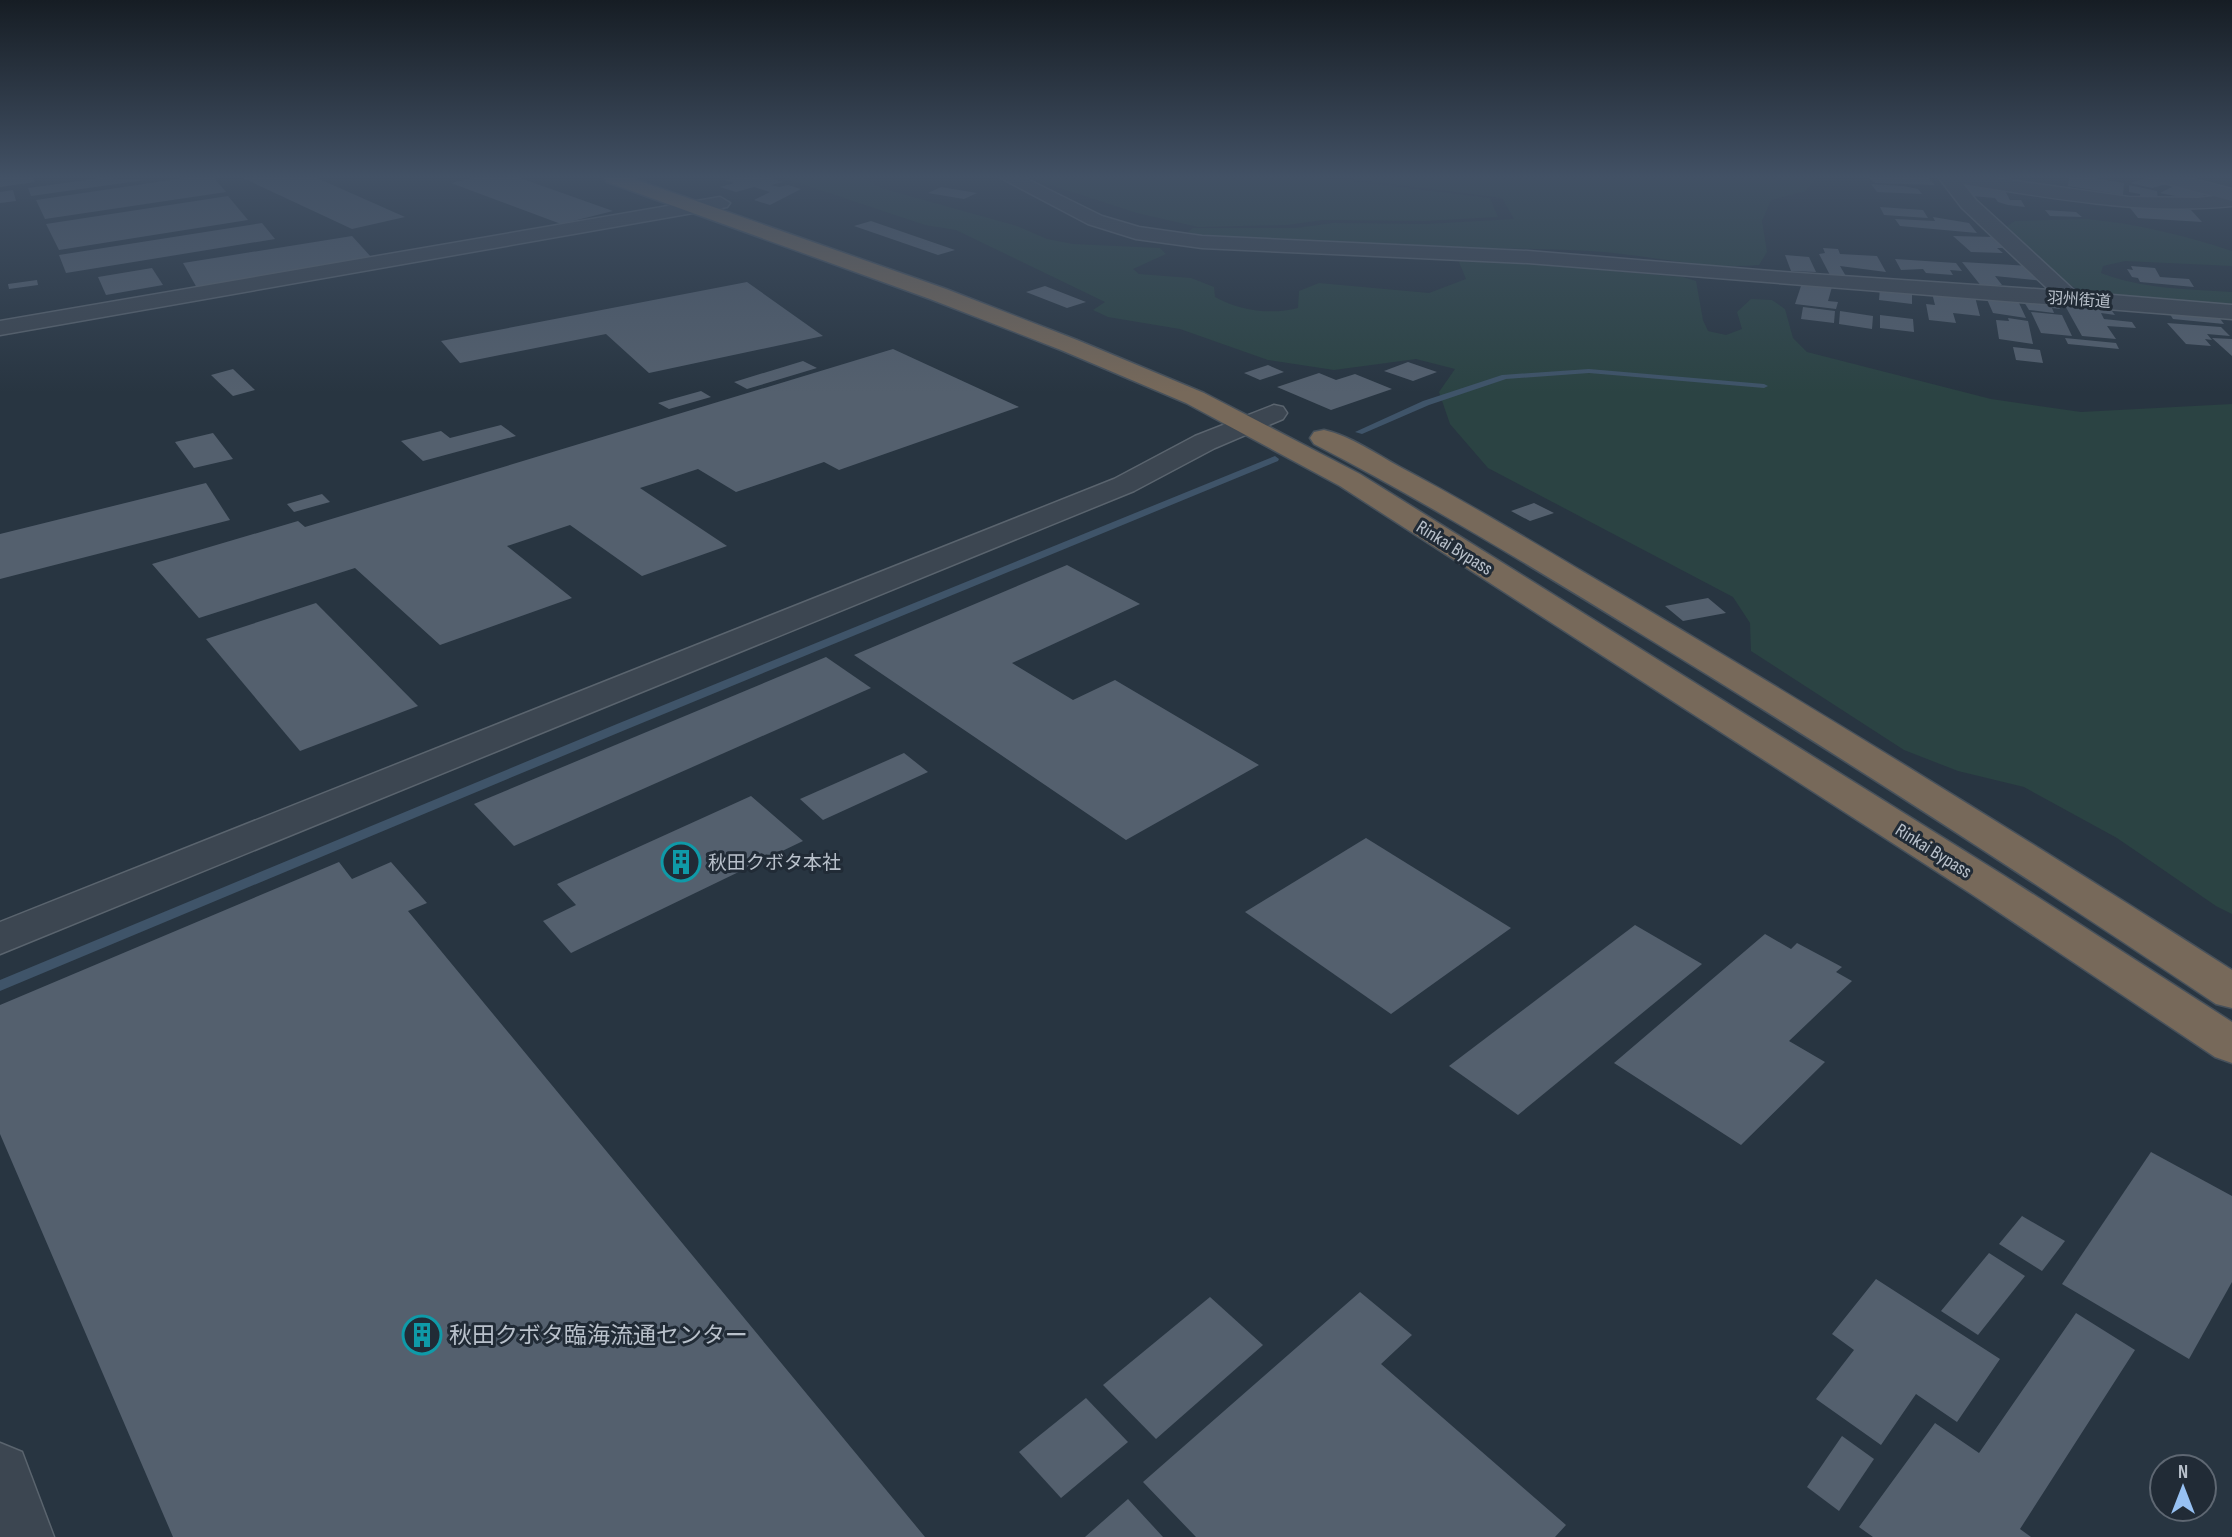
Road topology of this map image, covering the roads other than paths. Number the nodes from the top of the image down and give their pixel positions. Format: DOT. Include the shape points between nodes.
graph roads {
  1 [pos="451,250"];
  2 [pos="859,250"];
  3 [pos="1349,250"];
  4 [pos="2018,250"];
  5 [pos="2070,298"];
  6 [pos="2232,312"];
  7 [pos="0,328"];
  8 [pos="1261,419"];
  9 [pos="0,939"];
  10 [pos="2232,992"];
  11 [pos="2232,1045"];
  12 [pos="0,1473"];
  13 [pos="22,1537"];
  1 -- 7 [label="street"];
  2 -- 8 [label="highway, Rinkai Bypass" via="1193,376"];
  3 -- 5 [label="street, 羽州街道" via="1538,258"];
  4 -- 5 [label="street"];
  5 -- 6 [label="street, 羽州街道"];
  8 -- 9 [label="street" via="1205,442 1124,485"];
  8 -- 10 [label="highway, Rinkai Bypass" via="1401,477 1699,654"];
  8 -- 11 [label="highway, Rinkai Bypass"];
  12 -- 13 [label="street"];
}
